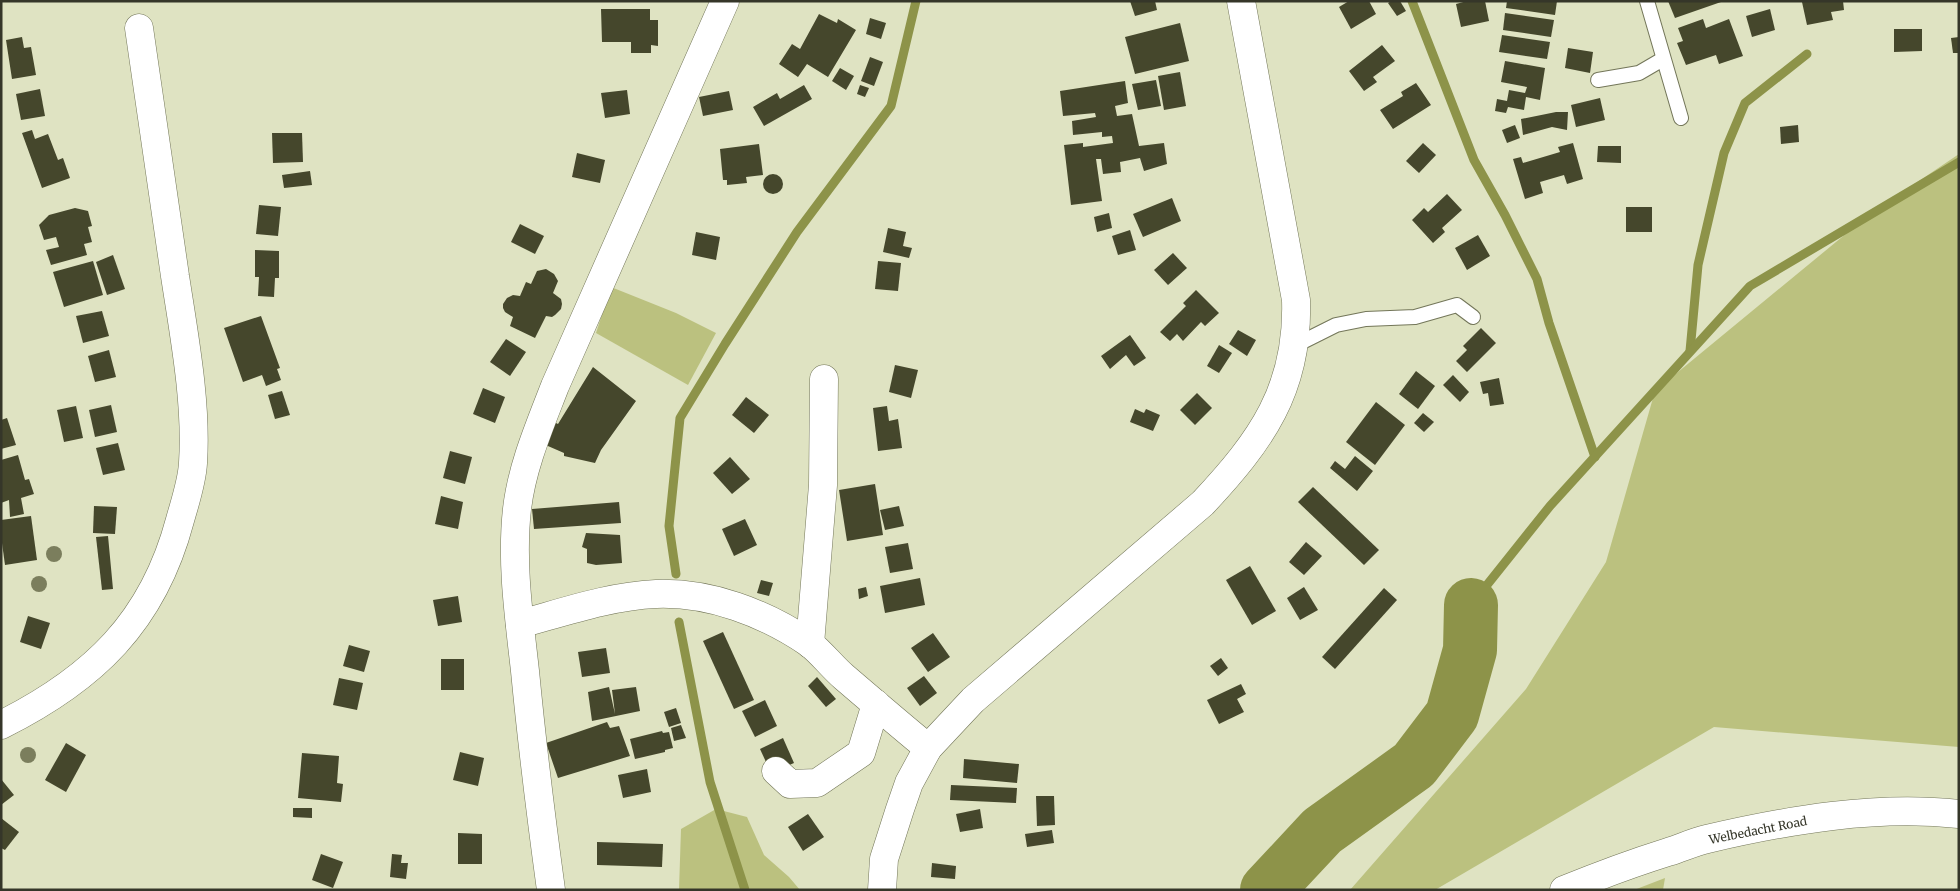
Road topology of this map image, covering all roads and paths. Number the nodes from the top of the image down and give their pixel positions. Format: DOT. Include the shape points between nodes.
graph roads {
  1 [pos="724,1"];
  2 [pos="1241,1"];
  3 [pos="1647,1"];
  4 [pos="139,28"];
  5 [pos="1663,60"];
  6 [pos="1598,80"];
  7 [pos="1681,118"];
  8 [pos="1473,317"];
  9 [pos="1294,346"];
  10 [pos="824,379"];
  11 [pos="520,624"];
  12 [pos="810,644"];
  13 [pos="876,704"];
  14 [pos="1,725"];
  15 [pos="928,748"];
  16 [pos="776,771"];
  17 [pos="1959,814"];
  18 [pos="551,890"];
  19 [pos="882,890"];
  20 [pos="1564,890"];
  1 -- 11 [label="street" via="555,386 531,451 517,509 514,564"];
  2 -- 9 [label="street" via="1292,271 1296,320"];
  3 -- 5 [label="lane"];
  4 -- 14 [label="street" via="188,361 193,455 188,492 154,591 114,646 89,670 56,694"];
  5 -- 6 [label="lane" via="1639,73"];
  5 -- 7 [label="lane"];
  8 -- 9 [label="lane" via="1457,305 1415,317 1366,319 1336,325"];
  9 -- 15 [label="street" via="1284,387 1272,414 1232,472 1203,503 973,700"];
  10 -- 12 [label="street" via="823,485"];
  11 -- 12 [label="street" via="603,602 655,594 682,595 737,607"];
  11 -- 18 [label="street"];
  12 -- 13 [label="street"];
  13 -- 15 [label="street"];
  13 -- 16 [label="street" via="860,753 817,783 790,784"];
  15 -- 19 [label="street" via="910,783 884,858"];
  17 -- 20 [label="street, Welbedacht Road" via="1918,811 1801,820 1706,839"];
}
